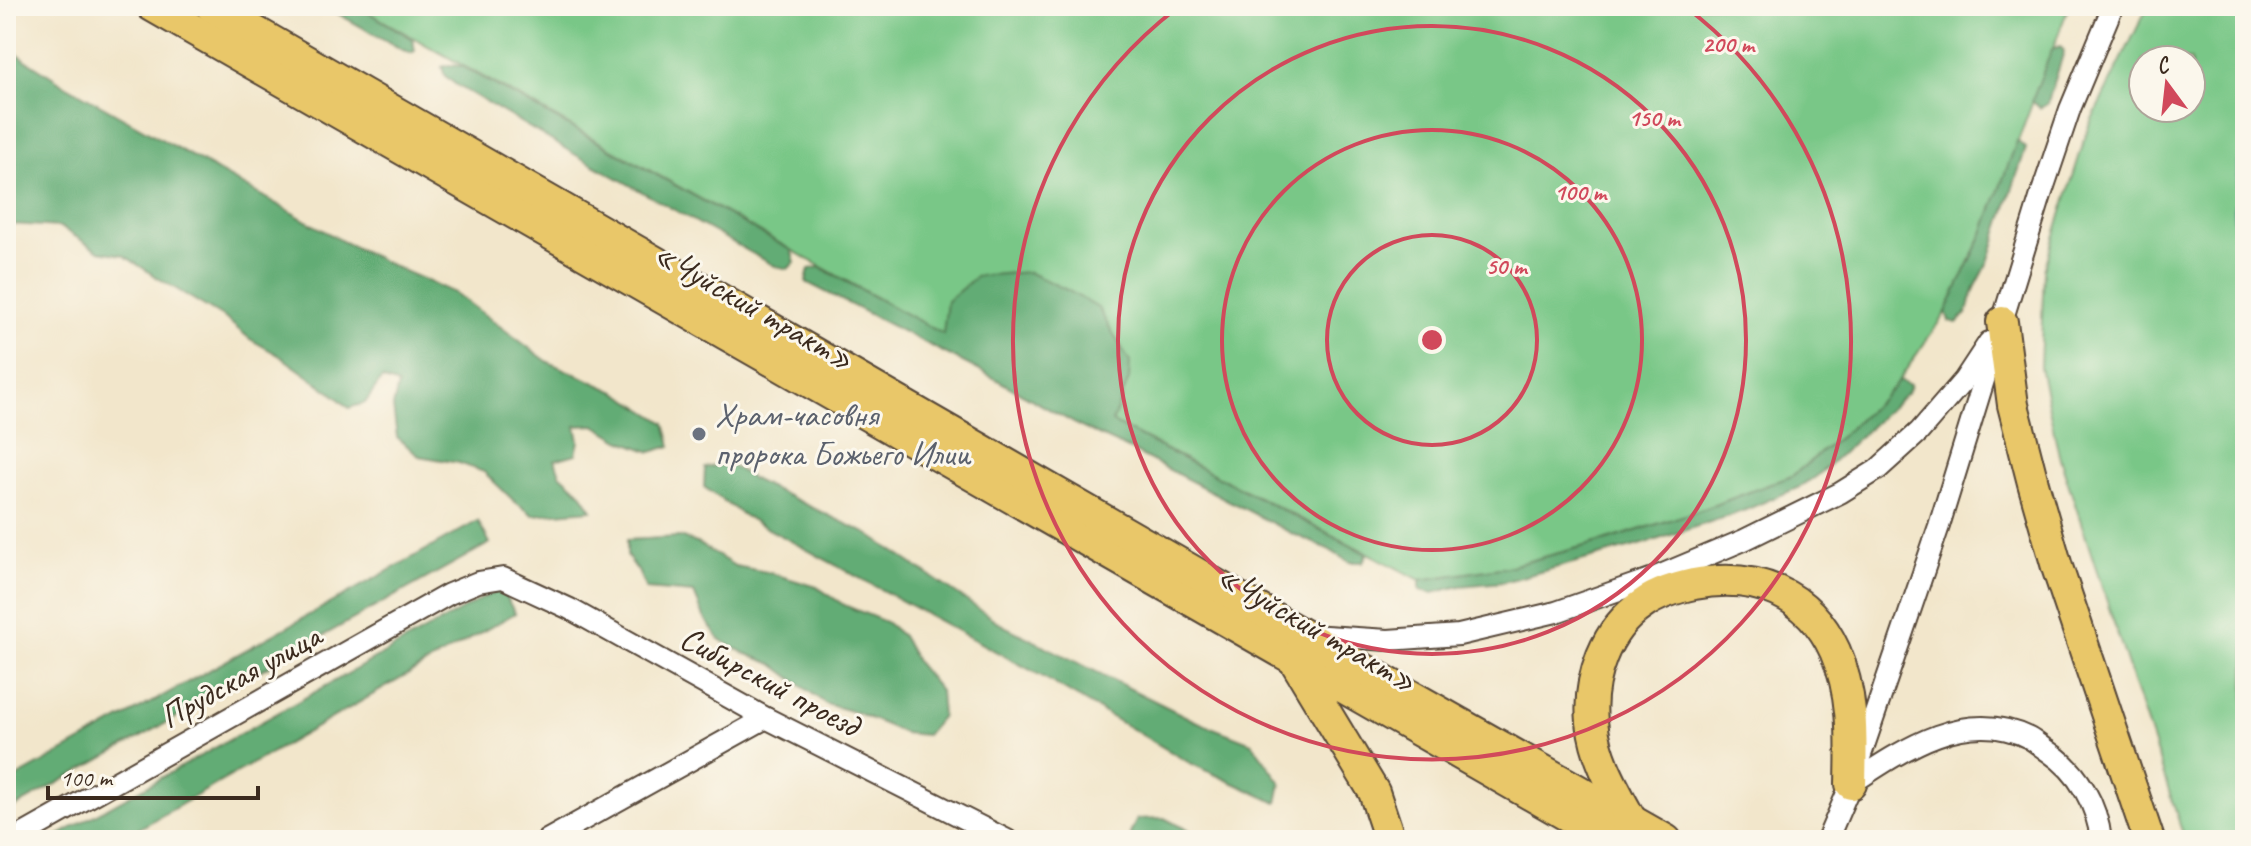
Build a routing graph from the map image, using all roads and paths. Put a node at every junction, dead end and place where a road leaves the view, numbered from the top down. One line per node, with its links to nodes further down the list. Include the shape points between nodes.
1 (152, 6): 6 (highway, «Чуйский тракт»)
2 (211, 6): 6 (highway, «Чуйский тракт»)
3 (2113, 6): 4 (street, via 2070,109)
4 (2002, 322): 6 (street, via 1964,380 1877,470 1744,540 1556,612 1459,635); 8 (street); 17 (highway, via 2013,405 2033,483)
5 (503, 578): 7 (street, Сибирский проезд, via 570,609); 11 (street, Прудская улица, via 449,594)
6 (1297, 646): 9 (highway, «Чуйский тракт»); 13 (highway, via 1374,792)
7 (766, 718): 10 (street, Сибирский проезд); 12 (street)
8 (1851, 784): 9 (highway, via 1850,699 1822,629 1779,591 1708,581 1641,605 1603,652 1592,721); 15 (street); 16 (street, via 1925,739 1953,730 2010,731 2058,757 2079,779 2095,811)
9 (1620, 829): 14 (highway, «Чуйский тракт»)
10 (994, 838)
11 (13, 840)
12 (547, 840)
13 (1390, 840)
14 (1666, 840)
15 (1827, 840)
16 (2101, 840)
17 (2149, 840)

